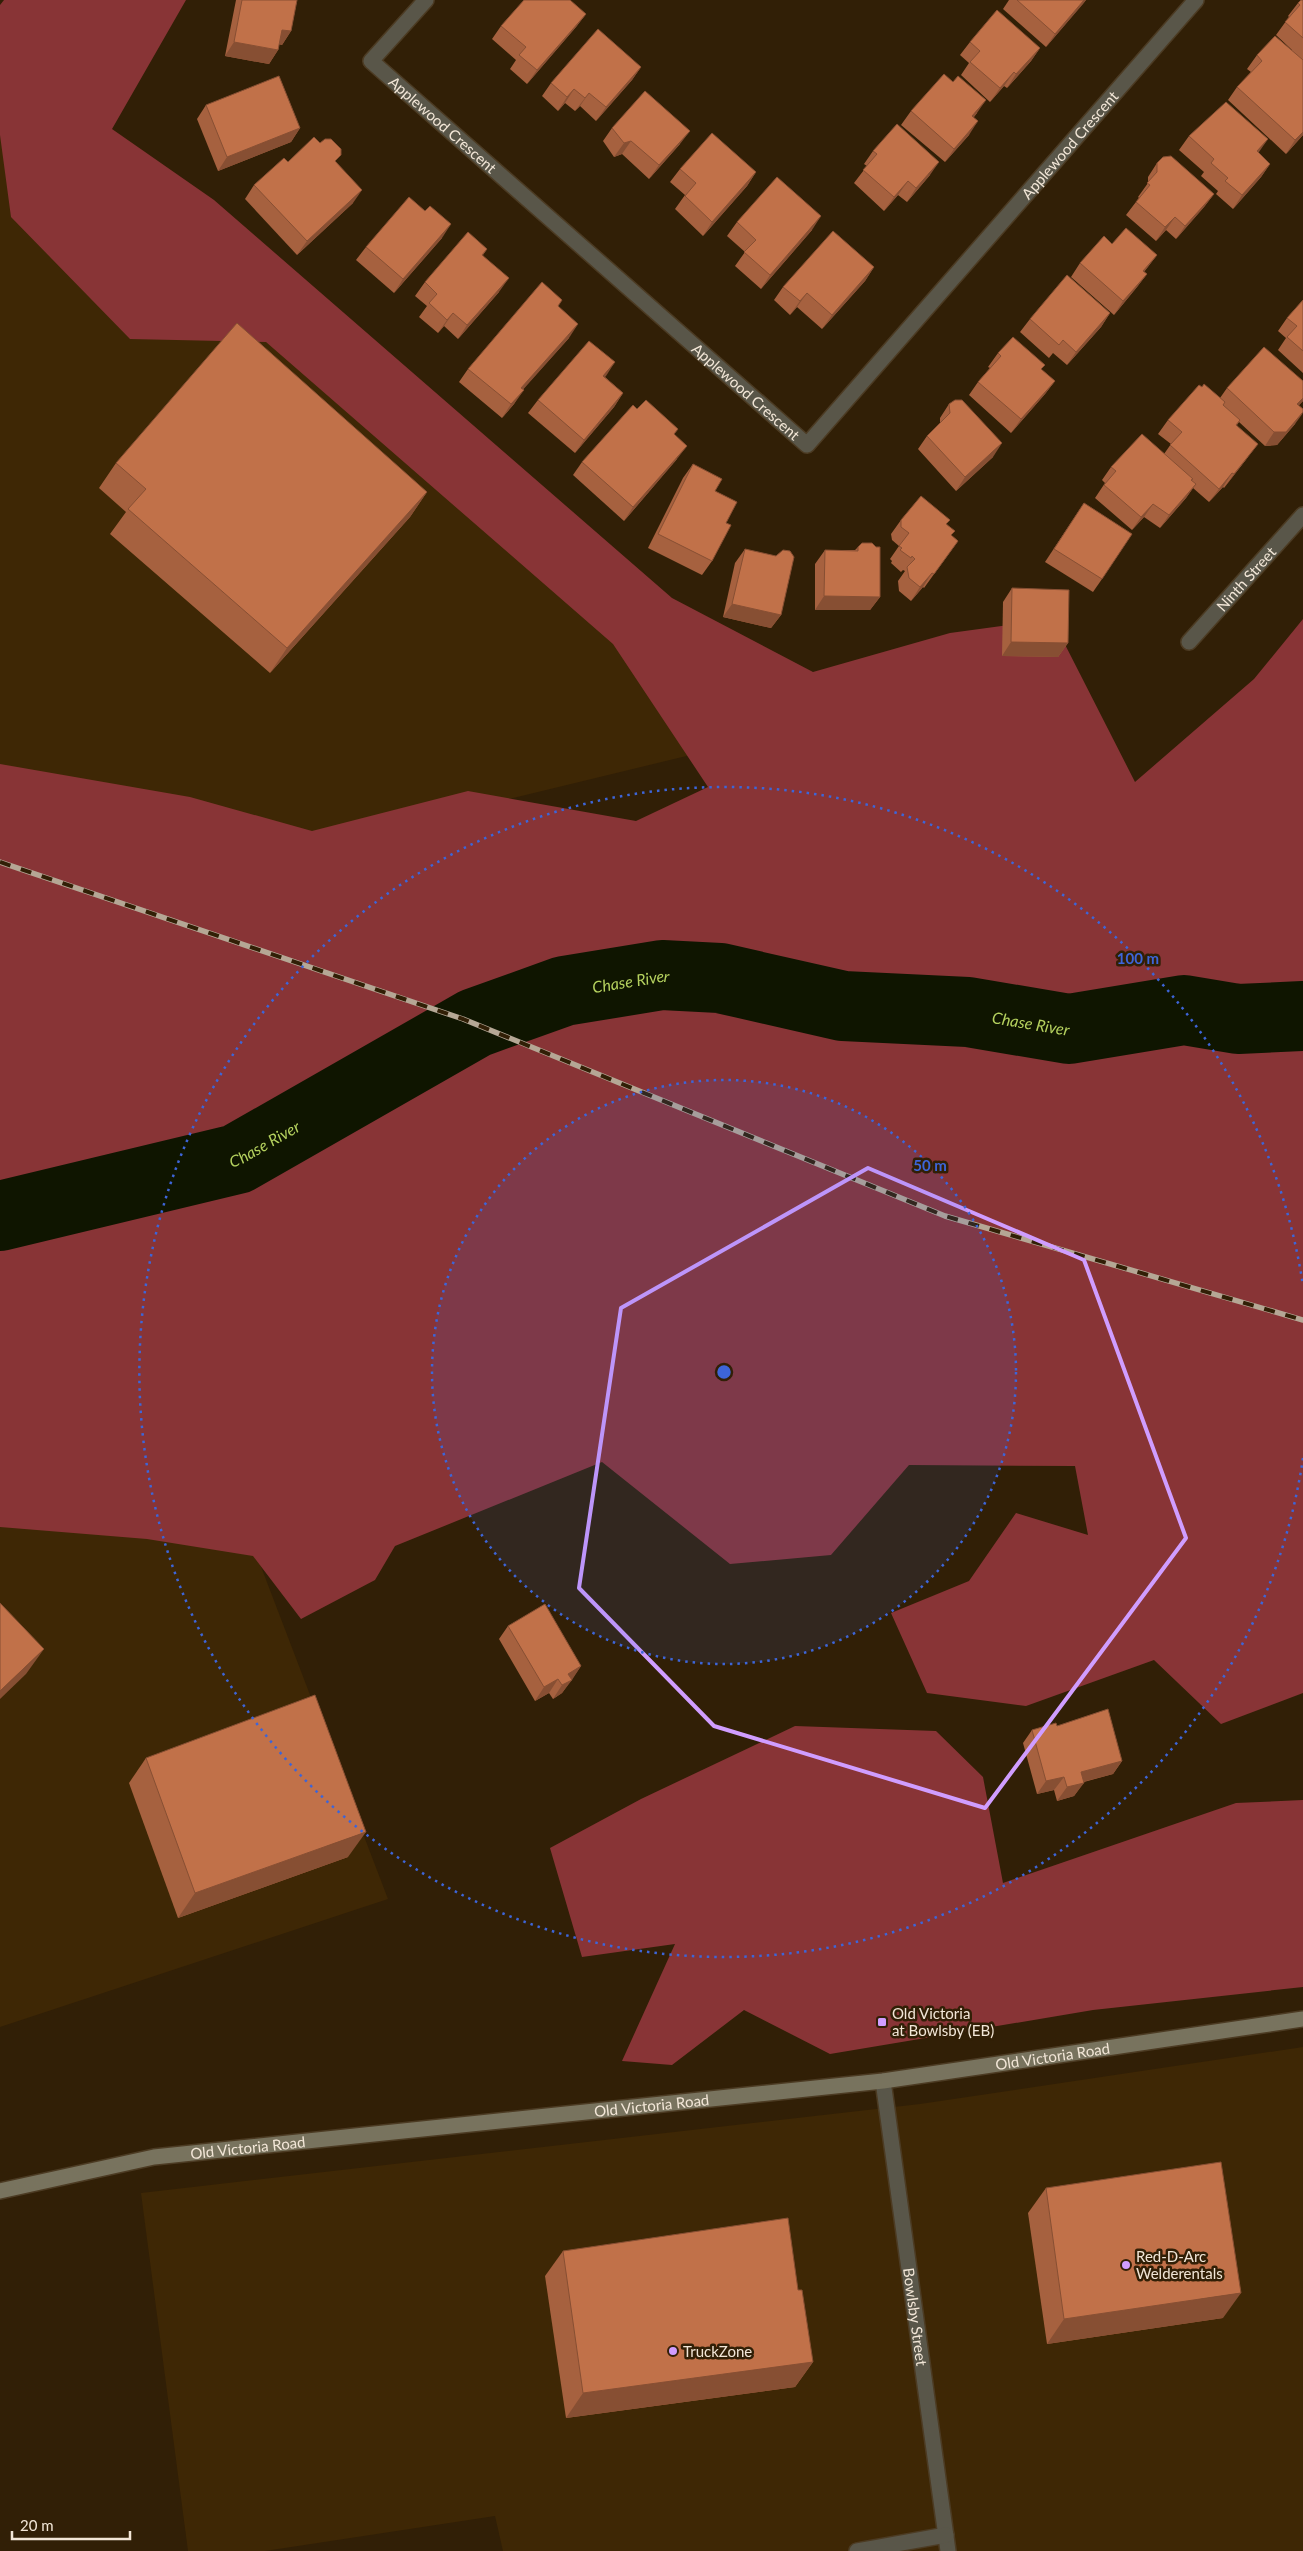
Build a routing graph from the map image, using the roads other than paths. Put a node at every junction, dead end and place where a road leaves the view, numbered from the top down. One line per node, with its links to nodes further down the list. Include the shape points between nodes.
1 (426, 0): 2 (street, Applewood Crescent, via 371,61 807,445)
2 (1196, 0)
3 (1303, 515): 4 (street, Ninth Street)
4 (1189, 642)
5 (1303, 2019): 6 (street, Old Victoria Road)
6 (883, 2081): 7 (street, Old Victoria Road, via 154,2157); 8 (street, Bowlsby Street)
7 (0, 2191)
8 (946, 2535): 9 (street); 10 (street, Bowlsby Street)
9 (857, 2551)
10 (948, 2551)

